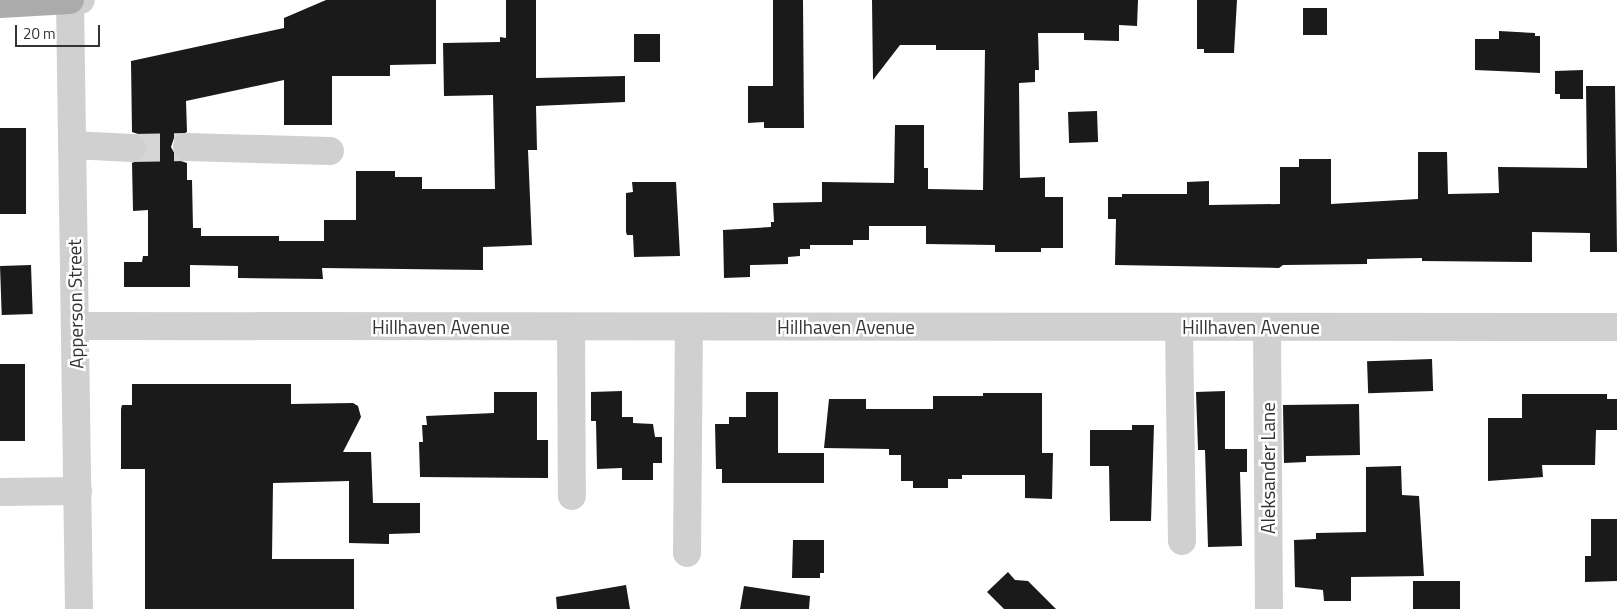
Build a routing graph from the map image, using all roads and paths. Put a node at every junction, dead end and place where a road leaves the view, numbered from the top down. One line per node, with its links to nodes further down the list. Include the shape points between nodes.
1 (74, 1): 2 (main road); 3 (street, Apperson Street)
2 (0, 4)
3 (72, 145): 5 (street); 7 (street, Apperson Street)
4 (187, 147): 6 (street)
5 (132, 148)
6 (330, 151)
7 (75, 326): 8 (street, Hillhaven Avenue); 13 (street, Apperson Street)
8 (571, 327): 9 (street, Hillhaven Avenue); 15 (street)
9 (689, 327): 10 (street, Hillhaven Avenue); 17 (street)
10 (1179, 327): 11 (street, Hillhaven Avenue); 16 (street)
11 (1267, 327): 12 (street, Hillhaven Avenue); 19 (street, Aleksander Lane)
12 (1617, 327)
13 (78, 491): 14 (street); 18 (street, Apperson Street)
14 (0, 492)
15 (572, 496)
16 (1182, 541)
17 (687, 553)
18 (79, 609)
19 (1269, 609)

